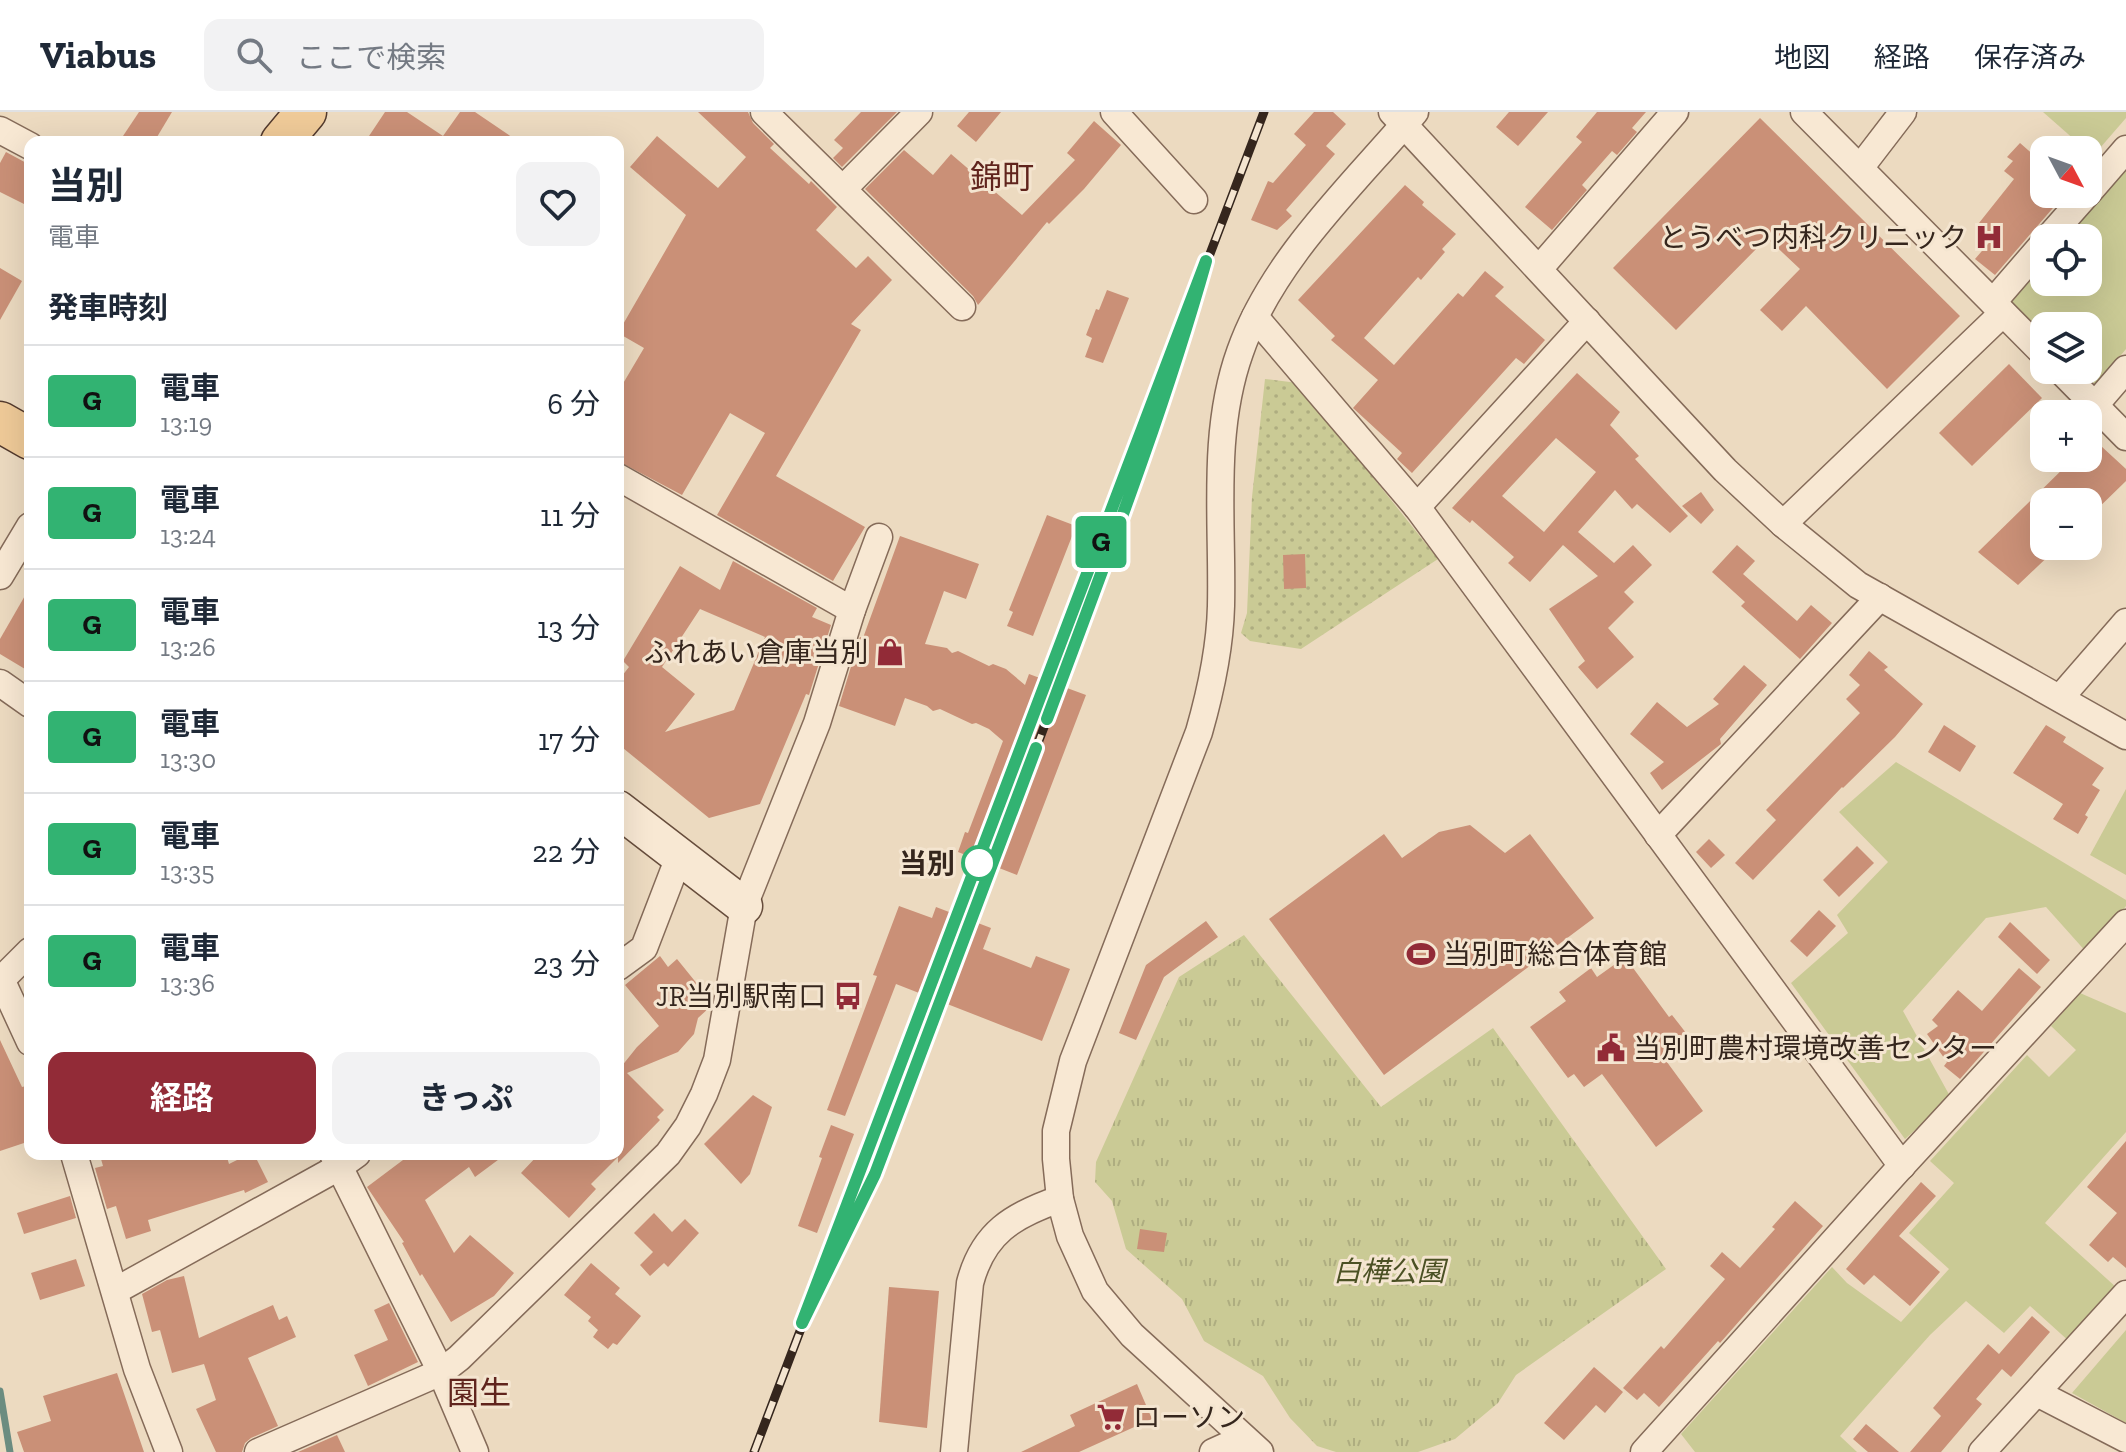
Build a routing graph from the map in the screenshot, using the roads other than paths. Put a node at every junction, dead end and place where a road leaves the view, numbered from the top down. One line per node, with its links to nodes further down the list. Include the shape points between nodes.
1 (306, 112): 10 (main road)
2 (764, 112): 15 (street)
3 (919, 112): 15 (street)
4 (1114, 112): 16 (street)
5 (1675, 112): 20 (street)
6 (1804, 112): 13 (street)
7 (1903, 112): 13 (street)
8 (1404, 116): 20 (street); 23 (street, via 1287,260)
9 (0, 130): 11 (street)
10 (286, 136)
11 (24, 143)
12 (2126, 149): 14 (street)
13 (1860, 168): 22 (street)
14 (2102, 176)
15 (843, 189): 21 (street)
16 (1194, 200)
17 (2074, 208): 18 (street)
18 (2060, 224)
19 (2030, 262): 22 (street)
20 (1539, 269): 24 (street)
21 (962, 307)
22 (1998, 307): 25 (street); 36 (street)
23 (1255, 317): 35 (street); 60 (street, via 1240,351 1224,422 1221,608 1213,680 1199,732 1066,1084 1056,1131)
24 (1587, 321): 35 (street); 36 (street, via 1725,470)
25 (2030, 340)
26 (2126, 369): 29 (street)
27 (2074, 384): 28 (street)
28 (2090, 400)
29 (2099, 400)
30 (2102, 412): 33 (street)
31 (0, 422): 32 (main road)
32 (24, 436)
33 (2126, 437)
34 (624, 480): 41 (street)
35 (1417, 507): 48 (street)
36 (1783, 524): 40 (street)
37 (24, 536): 39 (street)
38 (879, 537): 41 (street)
39 (0, 576)
40 (1880, 597): 44 (street); 48 (street)
41 (852, 610): 50 (street, via 817,723)
42 (2126, 622): 44 (street)
43 (0, 683): 45 (street)
44 (2060, 698): 46 (street)
45 (24, 700)
46 (2126, 736)
47 (624, 814): 49 (main road)
48 (1658, 835): 59 (street)
49 (679, 857): 50 (main road); 53 (street, via 644,948)
50 (744, 906): 63 (street, via 717,1060 688,1126 668,1154)
51 (2126, 923): 59 (street)
52 (24, 957): 54 (street)
53 (624, 963)
54 (1, 978): 55 (street)
55 (24, 1029)
56 (76, 1160): 61 (street)
57 (340, 1160): 61 (street)
58 (344, 1160): 63 (street)
59 (1902, 1166): 72 (street)
60 (1060, 1199): 66 (street, via 1082,1268 1109,1311); 70 (street, via 1009,1222 975,1266)
61 (115, 1291): 67 (street)
62 (2126, 1294): 64 (street)
63 (441, 1372): 68 (street); 69 (street)
64 (2037, 1393): 65 (street); 73 (street)
65 (2126, 1439)
66 (1252, 1445): 71 (street)
67 (169, 1452)
68 (258, 1452)
69 (475, 1452)
70 (954, 1452)
71 (1213, 1452)
72 (1644, 1452)
73 (1982, 1452)

